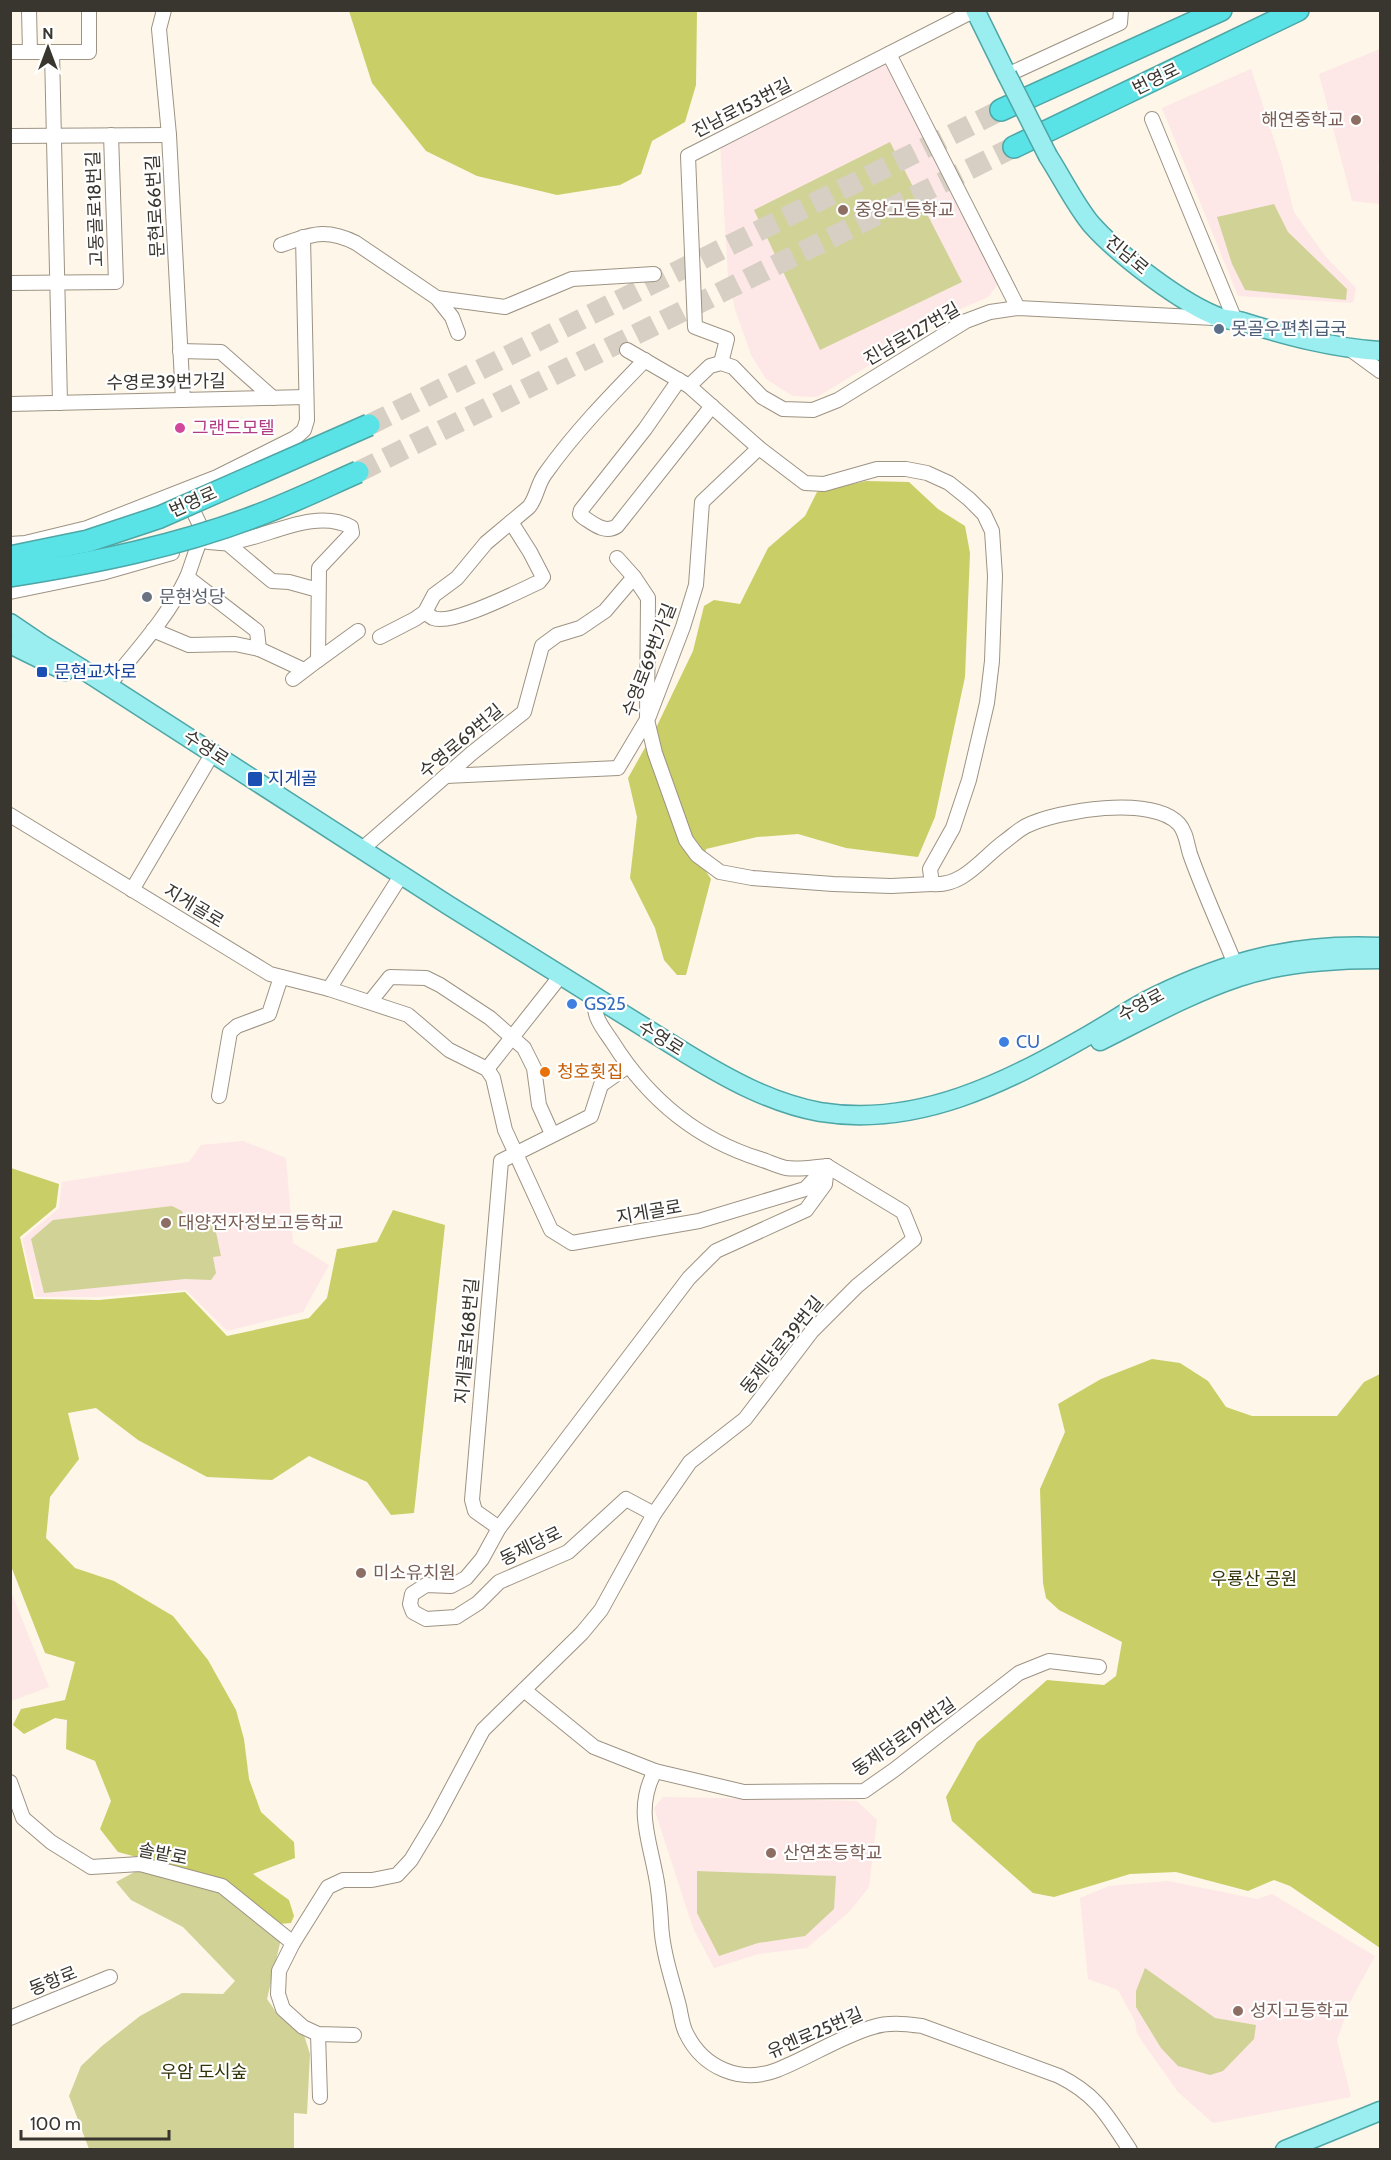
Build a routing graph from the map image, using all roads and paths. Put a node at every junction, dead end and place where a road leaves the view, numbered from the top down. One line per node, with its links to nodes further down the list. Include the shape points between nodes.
1 (29, 10): 9 (street)
2 (89, 10): 10 (street, via 89,52)
3 (164, 10): 17 (street, 문현로66번길, via 159,29)
4 (1121, 10): 12 (street, via 1120,23)
5 (1221, 10): 13 (highway, 번영로)
6 (1298, 10): 19 (highway, 번영로)
7 (975, 11): 11 (street, 진남로153번길); 12 (main road)
8 (10, 52): 9 (street)
9 (30, 52): 10 (street)
10 (52, 52): 15 (street)
11 (889, 54): 26 (street); 34 (street, 진남로153번길, via 688,156 695,327 727,339)
12 (1007, 75): 27 (main road, 진남로, bridge, via 1048,156 1091,224 1135,264 1183,298)
13 (1001, 110)
14 (1152, 119): 27 (street)
15 (53, 135): 16 (street); 18 (street); 23 (street)
16 (111, 135): 17 (street); 23 (street, 고동골로18번길, via 116,282)
17 (169, 135): 31 (street, 문현로66번길)
18 (10, 136)
19 (1014, 147)
20 (303, 237): 21 (street); 25 (street, via 329,233 343,236); 37 (street)
21 (282, 245)
22 (654, 274): 25 (street, via 572,279 505,307)
23 (57, 283): 24 (street); 40 (street)
24 (10, 284)
25 (437, 298): 28 (street, via 452,317)
26 (1018, 308): 27 (street, 진남로127번길); 34 (street, 진남로127번길, via 966,321 838,400 813,410 783,409 762,397 733,367)
27 (1228, 319): 29 (main road, 진남로)
28 (458, 333)
29 (1350, 349): 32 (main road, 진남로); 35 (street)
30 (627, 350): 33 (street)
31 (180, 351): 38 (street, 수영로39번가길, via 221,352); 39 (street, 문현로66번길)
32 (1380, 351)
33 (645, 360): 36 (street); 47 (street, via 567,445 538,485 534,501)
34 (721, 363): 36 (street)
35 (1380, 371)
36 (684, 383): 42 (street); 42 (street, via 581,510 583,517 606,530 617,526)
37 (306, 397): 38 (street, 수영로39번가길); 46 (street, via 307,420 304,430 295,438)
38 (273, 398): 39 (street, 수영로39번가길)
39 (183, 400): 40 (street, 수영로39번가길)
40 (60, 403): 41 (street, 수영로39번가길)
41 (10, 404)
42 (712, 406): 44 (street)
43 (369, 425): 50 (highway, 번영로, bridge, via 160,517 88,541)
44 (759, 448): 64 (street, 수영로69번가길, via 702,502 696,585); 70 (street, via 806,483 824,484 877,468 927,473 949,483 969,499 984,514 992,531 995,576 987,703 956,818 930,869)
45 (358, 472): 50 (highway, 번영로, bridge, via 255,517 74,566)
46 (183, 491): 49 (street); 50 (street, via 87,528 24,543)
47 (511, 522): 56 (street, via 434,596); 56 (street, via 543,578 477,610 440,619)
48 (226, 543): 49 (street); 54 (street, via 272,581); 54 (street, via 304,523 325,521 351,527 352,532 319,568)
49 (203, 544): 52 (street); 55 (street, via 102,573)
50 (12, 558)
51 (617, 558): 53 (street)
52 (187, 577): 57 (street); 61 (street, via 257,631)
53 (634, 577): 64 (street, via 648,598); 66 (street, 수영로69번길, via 605,611 542,646 524,712)
54 (318, 590): 62 (street)
55 (10, 592)
56 (425, 612): 60 (street)
57 (153, 630): 61 (street, via 189,645); 63 (street)
58 (358, 631): 62 (street)
59 (12, 633): 63 (main road, 수영로, via 40,644); 65 (main road, 수영로)
60 (380, 637)
61 (259, 649): 62 (street, via 298,675)
62 (318, 660)
63 (108, 686): 68 (main road, 수영로)
64 (647, 720): 66 (street, 수영로69번가길, via 618,768); 70 (street, via 686,840 697,855 720,872 833,884)
65 (208, 761): 69 (main road, 수영로); 71 (street, 수영로)
66 (446, 776): 68 (street, 수영로69번길)
67 (10, 815): 71 (street, 지게골로)
68 (362, 849): 80 (main road, 수영로)
69 (397, 882): 77 (main road, 수영로); 78 (street)
70 (932, 884): 75 (street, via 943,885 960,878 1025,826 1057,815 1102,808 1149,811 1167,816 1185,833)
71 (132, 890): 76 (street, 지게골로, via 270,974)
72 (1380, 947): 73 (street); 75 (main road, 수영로, via 1290,951)
73 (1361, 959): 74 (main road, 수영로); 80 (main road, 수영로, via 1240,976 1168,1006 964,1107 883,1125 815,1120 771,1108 702,1074)
74 (1380, 959)
75 (1235, 964): 80 (main road, 수영로, via 1155,997 971,1093 916,1111 880,1115 818,1111 779,1101 709,1067)
76 (282, 977): 78 (street, 지게골로); 84 (street, via 269,1014 230,1032)
77 (555, 982): 80 (main road, 수영로); 81 (street)
78 (328, 989): 79 (street, 지게골로)
79 (370, 1002): 81 (street, via 390,977 426,978); 83 (street, 지게골로, via 408,1015 449,1050)
80 (596, 1003): 82 (street, via 596,1017)
81 (513, 1037): 83 (street); 85 (street, via 534,1068 539,1105)
82 (628, 1066): 85 (street, via 601,1085 591,1116); 87 (street, via 665,1106 704,1136 737,1152 788,1168)
83 (487, 1069): 86 (street, 지게골로, via 494,1078 505,1130)
84 (219, 1096)
85 (552, 1134): 86 (street)
86 (516, 1153): 87 (street, 지게골로, via 551,1230 572,1243 699,1221 784,1196 805,1189); 89 (street, 지게골로168번길, via 501,1161 472,1500 475,1511)
87 (827, 1166): 88 (street, 동제당로39번길, via 903,1212 914,1239 857,1286 812,1331 745,1419 690,1462); 89 (street, 동제당로, via 825,1184 806,1210 716,1251 689,1278)
88 (654, 1514): 89 (street, 동제당로, via 626,1499 568,1552 499,1582 478,1603 456,1617 426,1618 413,1612 412,1594 426,1585 451,1586 466,1578); 91 (street, via 601,1610)
89 (499, 1528)
90 (1100, 1667): 92 (street, 동제당로191번길, via 1049,1661 1019,1672 864,1791 744,1792)
91 (524, 1690): 92 (street, 동제당로191번길, via 594,1747); 94 (street, via 483,1730 411,1860 397,1875 342,1880 328,1887)
92 (656, 1771): 101 (street, 유엔로25번길, via 647,1786 644,1812 665,1955 685,2031 707,2061 722,2070 758,2075 875,2026 922,2026 1079,2086 1108,2116)
93 (10, 1782): 94 (street, 솔밭로, via 23,1818 91,1868 140,1864 222,1886)
94 (293, 1943): 97 (street, via 279,1971 278,1994 283,2009 303,2027)
95 (110, 1977): 96 (street, 동항로)
96 (10, 2018)
97 (318, 2034): 98 (street); 99 (street)
98 (354, 2035)
99 (320, 2097)
100 (1380, 2111): 102 (main road)
101 (1130, 2150)
102 (1285, 2150)

